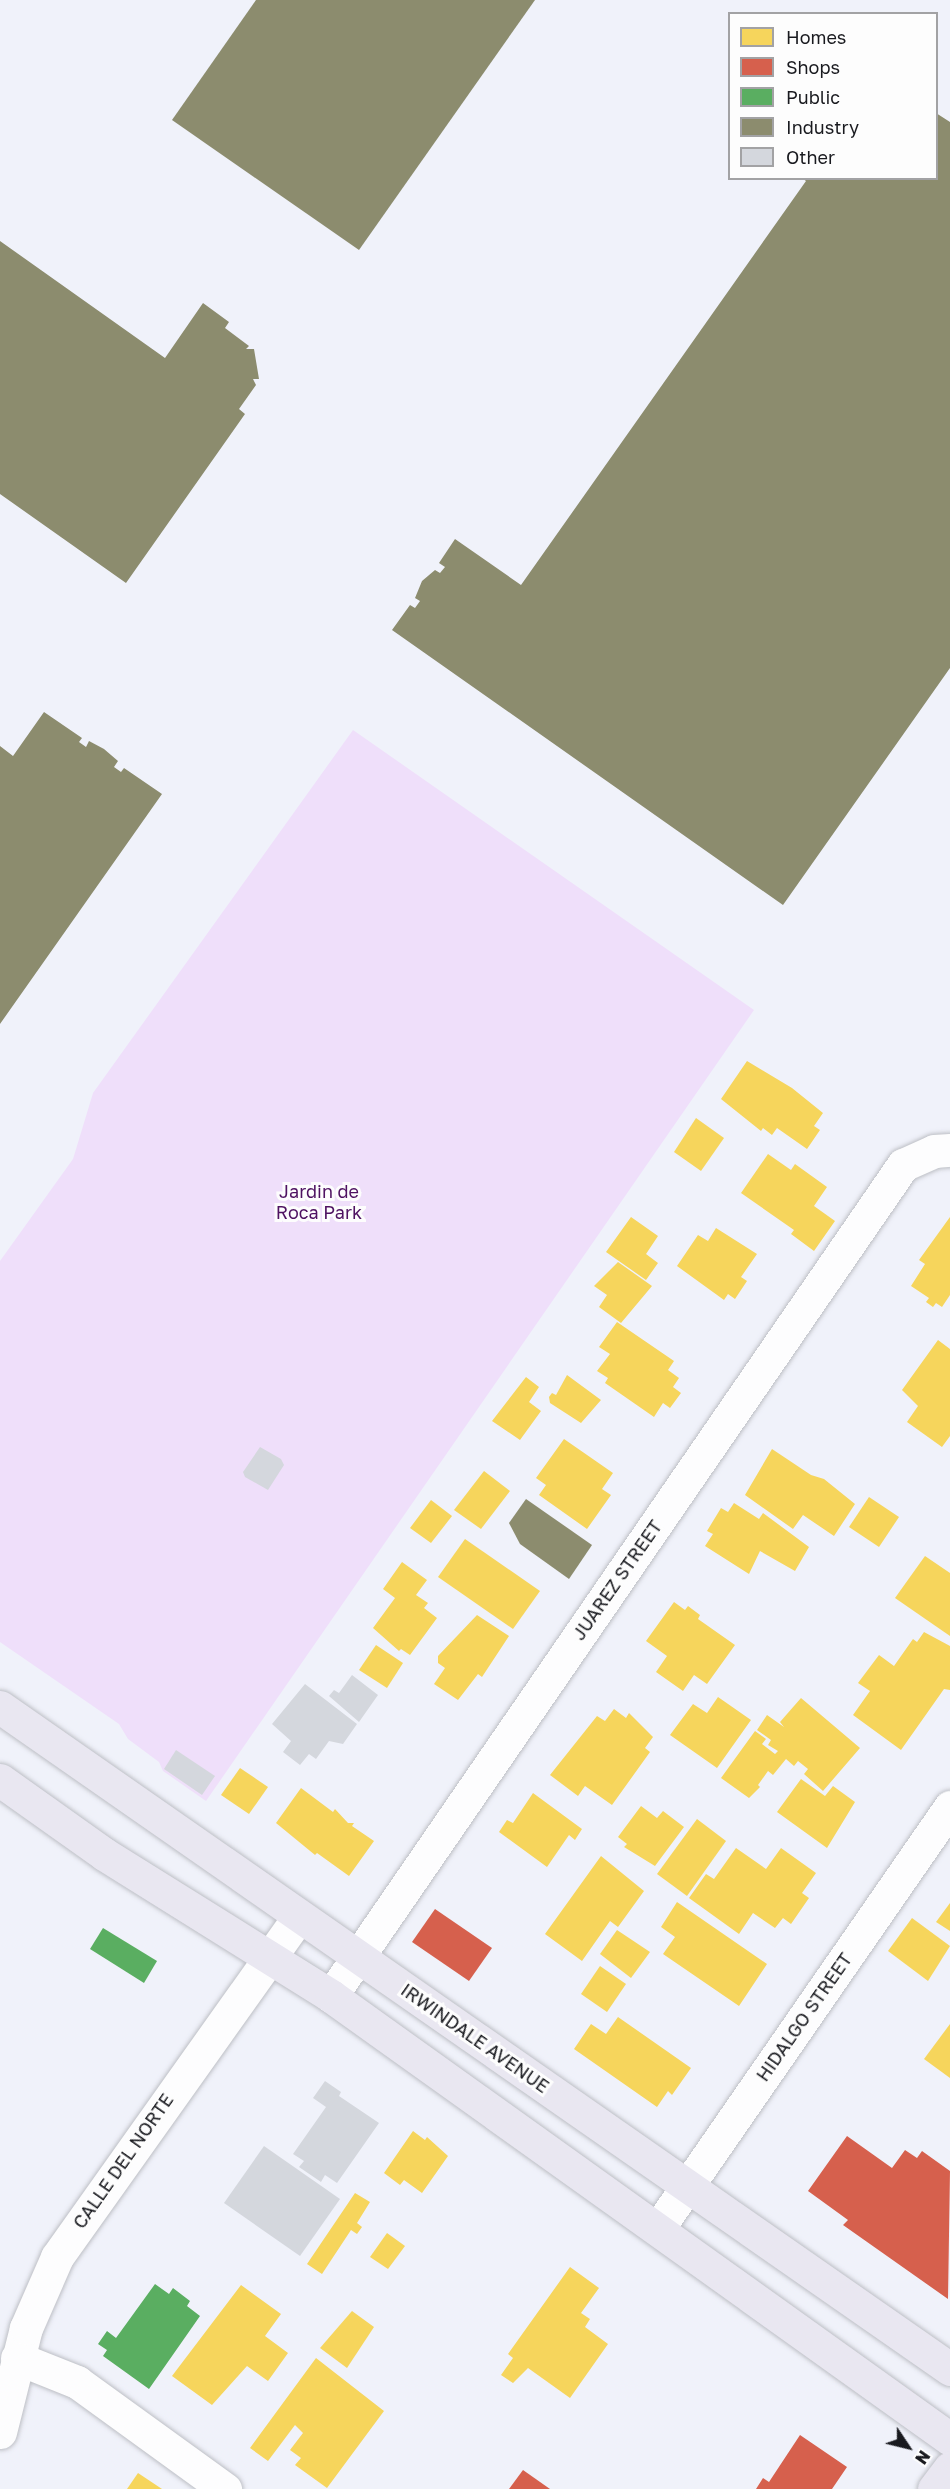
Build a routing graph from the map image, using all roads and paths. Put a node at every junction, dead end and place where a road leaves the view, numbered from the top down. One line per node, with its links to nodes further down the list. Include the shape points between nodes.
1 (950, 1150): 7 (street, JUAREZ STREET, via 934,1151 903,1165)
2 (0, 1707): 5 (main road, IRWINDALE AVENUE)
3 (0, 1780): 6 (main road, via 104,1854)
4 (950, 1807): 9 (street, HIDALGO STREET)
5 (299, 1917): 6 (street, CALLE DEL NORTE); 7 (main road, IRWINDALE AVENUE)
6 (271, 1955): 8 (main road); 11 (street, CALLE DEL NORTE, via 62,2249)
7 (358, 1957): 8 (street, JUAREZ STREET); 9 (main road, IRWINDALE AVENUE)
8 (331, 1996): 10 (main road)
9 (688, 2184): 10 (street, HIDALGO STREET); 12 (main road, IRWINDALE AVENUE)
10 (658, 2227): 14 (main road)
11 (17, 2358): 13 (street, CALLE DEL NORTE); 16 (street, via 77,2382)
12 (950, 2369)
13 (0, 2432)
14 (950, 2439)
15 (950, 2468): 17 (main road)
16 (225, 2489)
17 (934, 2489)

